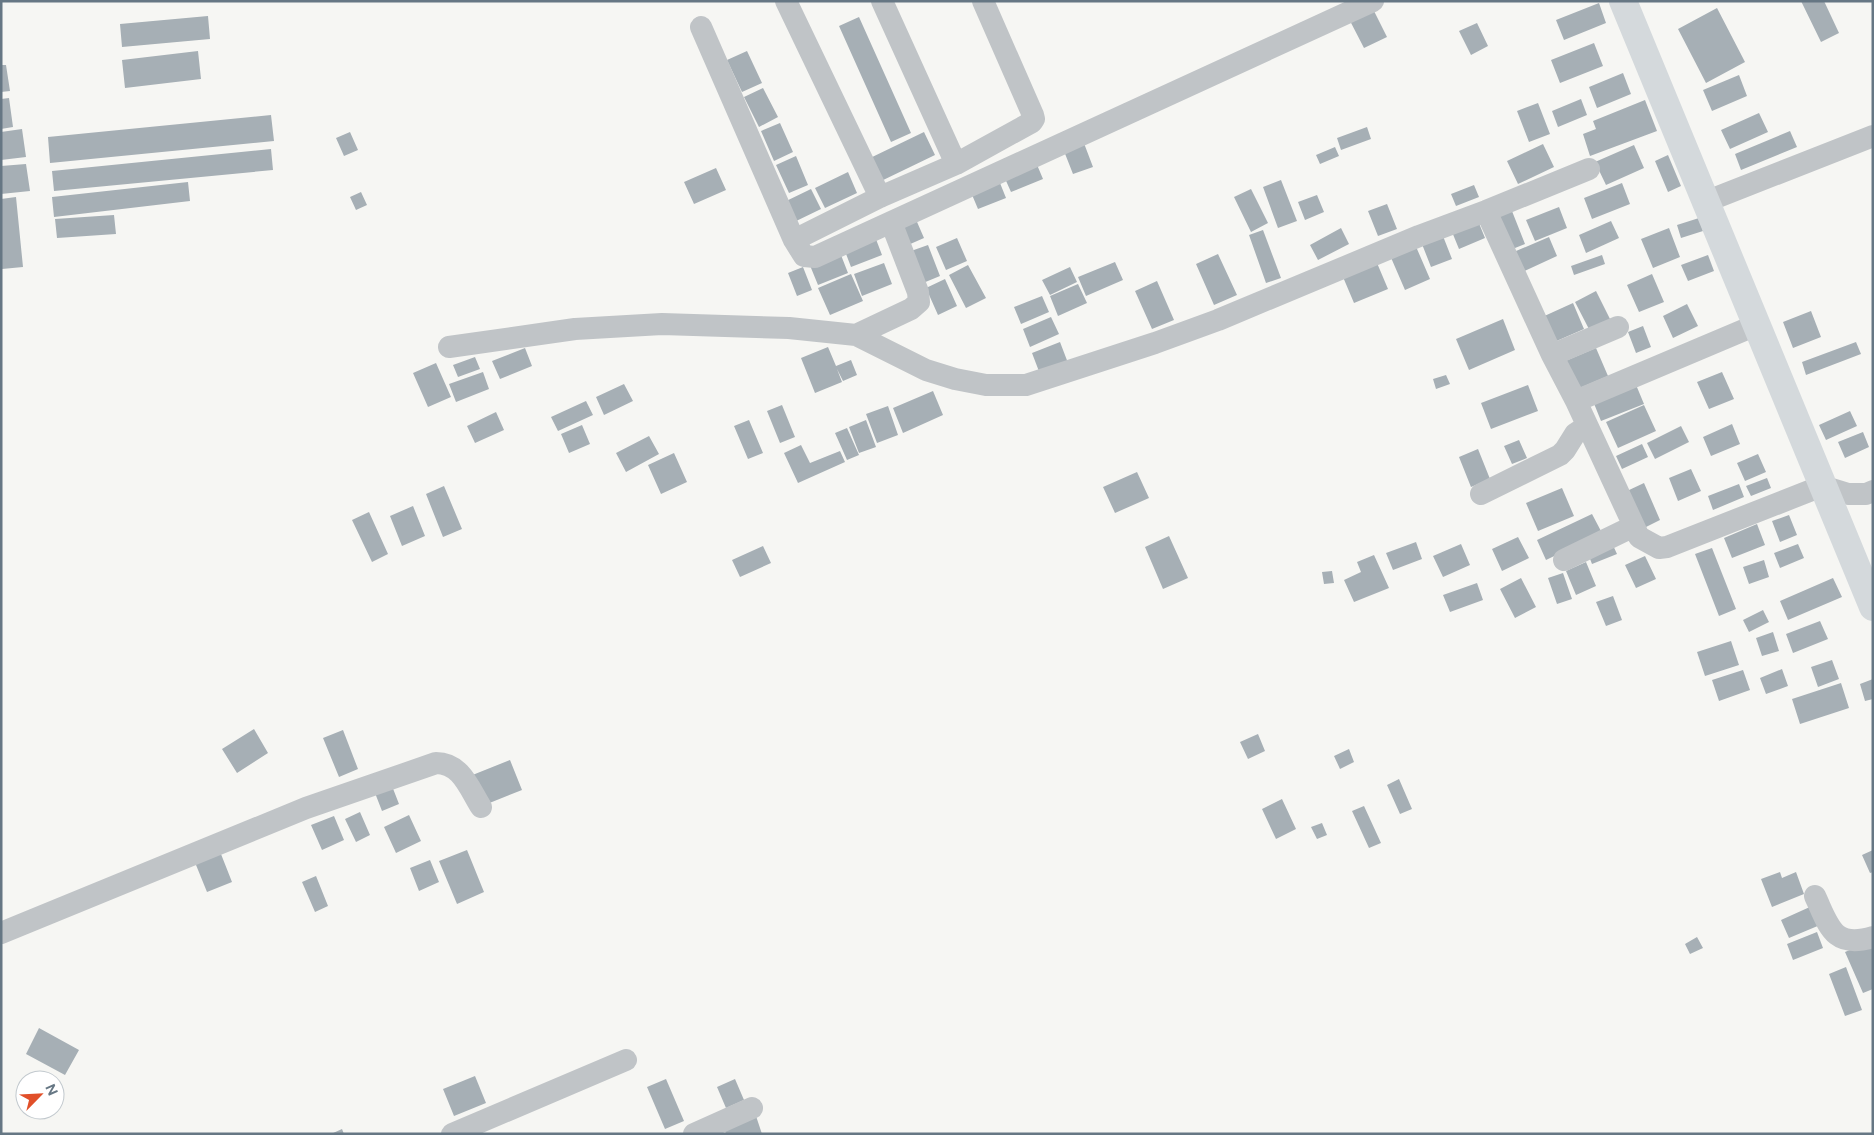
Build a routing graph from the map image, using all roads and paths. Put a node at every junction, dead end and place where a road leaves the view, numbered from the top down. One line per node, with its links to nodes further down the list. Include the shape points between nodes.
1 (786, 1): 10 (street)
2 (882, 1): 8 (street)
3 (983, 1): 8 (street, via 1034,119)
4 (1373, 1): 13 (street)
5 (1622, 1): 11 (main road)
6 (701, 27): 14 (street)
7 (1873, 136): 11 (street)
8 (956, 164): 10 (street)
9 (1589, 169): 12 (street)
10 (880, 197): 14 (street)
11 (1705, 202): 15 (main road)
12 (1486, 211): 17 (street, via 1218,320 1026,385 986,385 955,379 926,370); 19 (street)
13 (891, 222): 14 (street, via 815,257 804,256); 17 (street, via 919,302)
14 (794, 240)
15 (1756, 325): 20 (street); 22 (main road)
16 (1618, 327): 19 (street)
17 (856, 335): 18 (street, via 790,328 662,324 575,330)
18 (449, 347)
19 (1552, 355): 20 (street)
20 (1576, 401): 21 (street)
21 (1588, 426): 24 (street, via 1575,434 1560,455); 25 (street)
22 (1822, 486): 23 (street, via 1848,494 1866,494); 25 (street, via 1667,547 1659,548 1639,537); 27 (main road)
23 (1873, 490)
24 (1481, 494)
25 (1634, 526): 26 (street)
26 (1564, 560)
27 (1873, 607)
28 (481, 807): 30 (street, via 457,770 447,763 436,763 306,808)
29 (1815, 896): 31 (street, via 1832,931 1846,941)
30 (1, 933)
31 (1873, 937)
32 (626, 1060): 34 (street)
33 (752, 1108): 35 (street)
34 (452, 1134)
35 (694, 1134)

